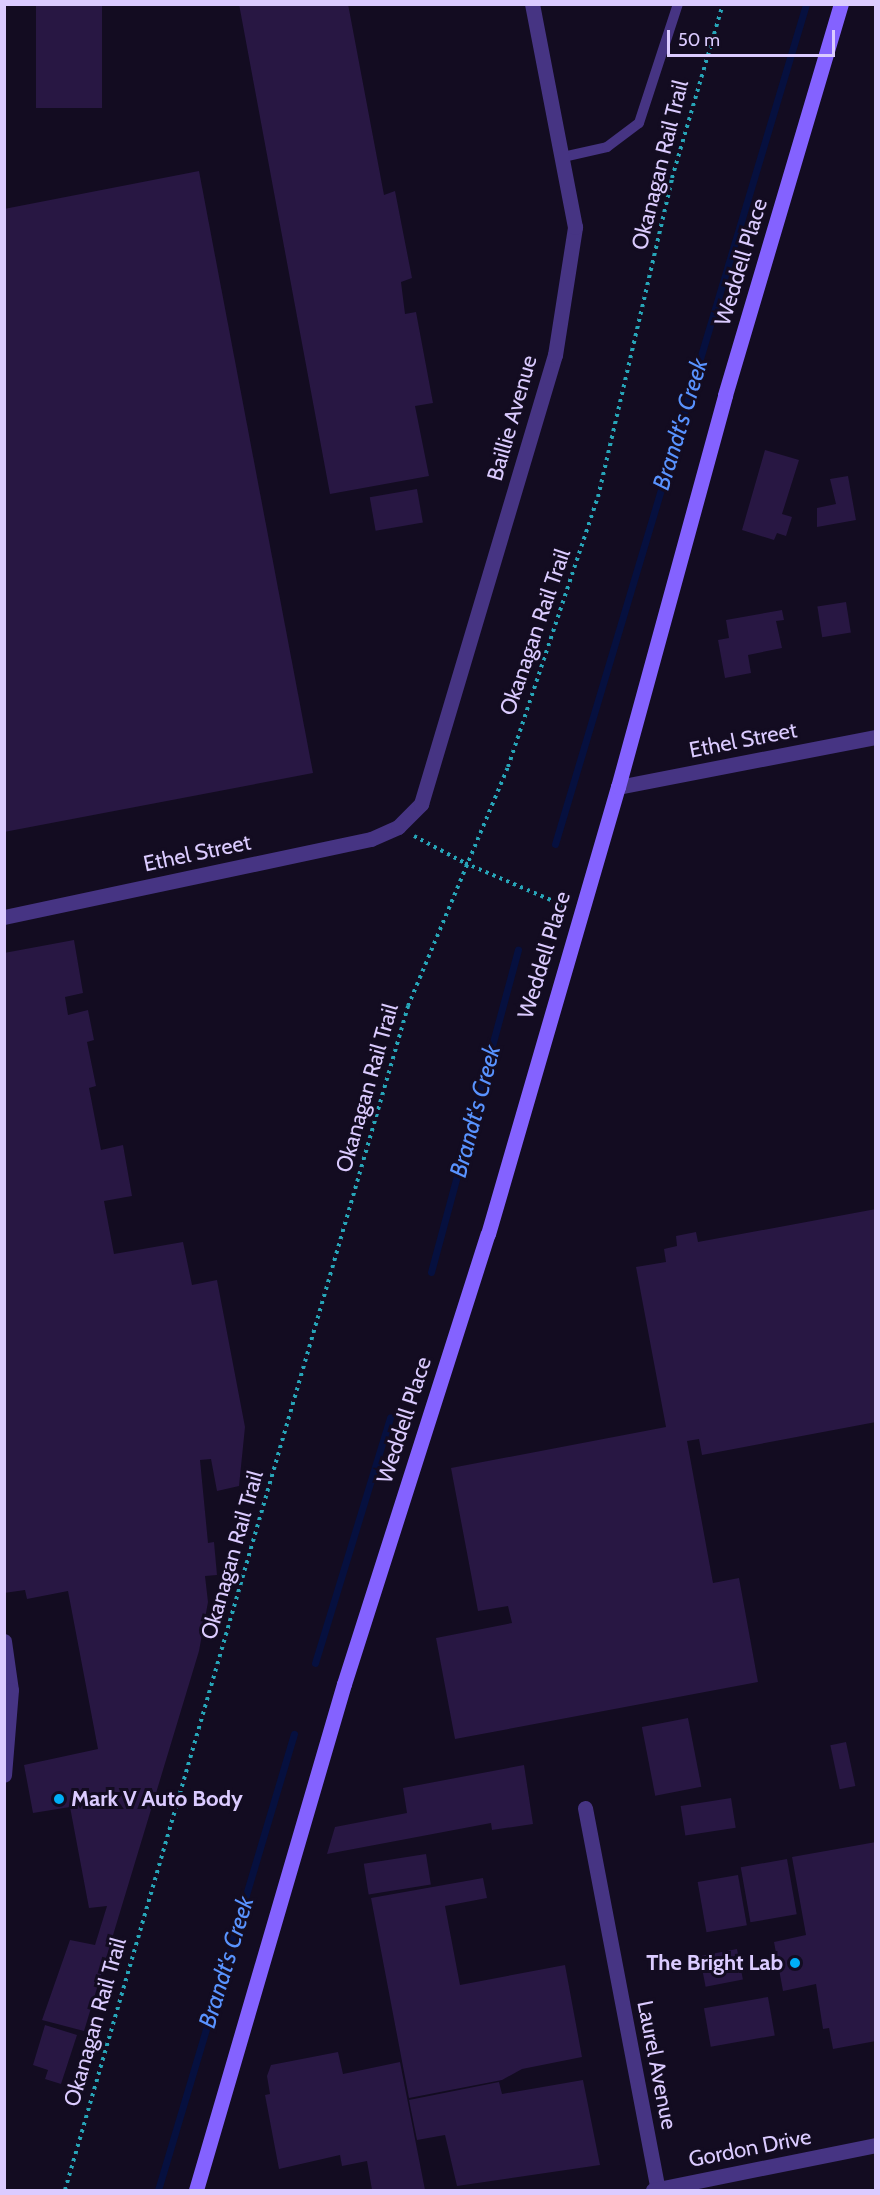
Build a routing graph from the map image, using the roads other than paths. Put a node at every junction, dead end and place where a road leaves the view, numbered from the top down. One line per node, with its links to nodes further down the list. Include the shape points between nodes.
1 (532, 4): 4 (street, Baillie Avenue)
2 (678, 4): 4 (lane, via 639,123 607,147)
3 (841, 4): 6 (street, Weddell Place, via 725,395)
4 (563, 157): 7 (street, Baillie Avenue, via 575,227 555,355 421,804)
5 (876, 737): 6 (street, Ethel Street)
6 (618, 787): 13 (street, Weddell Place, via 488,1234 344,1684)
7 (398, 827): 8 (street, Ethel Street, via 371,839)
8 (4, 917)
9 (4, 1641): 10 (street, via 11,1690)
10 (4, 1775)
11 (585, 1808): 14 (street, Laurel Avenue)
12 (876, 2145): 14 (street, Gordon Drive)
13 (196, 2190)
14 (656, 2190)

